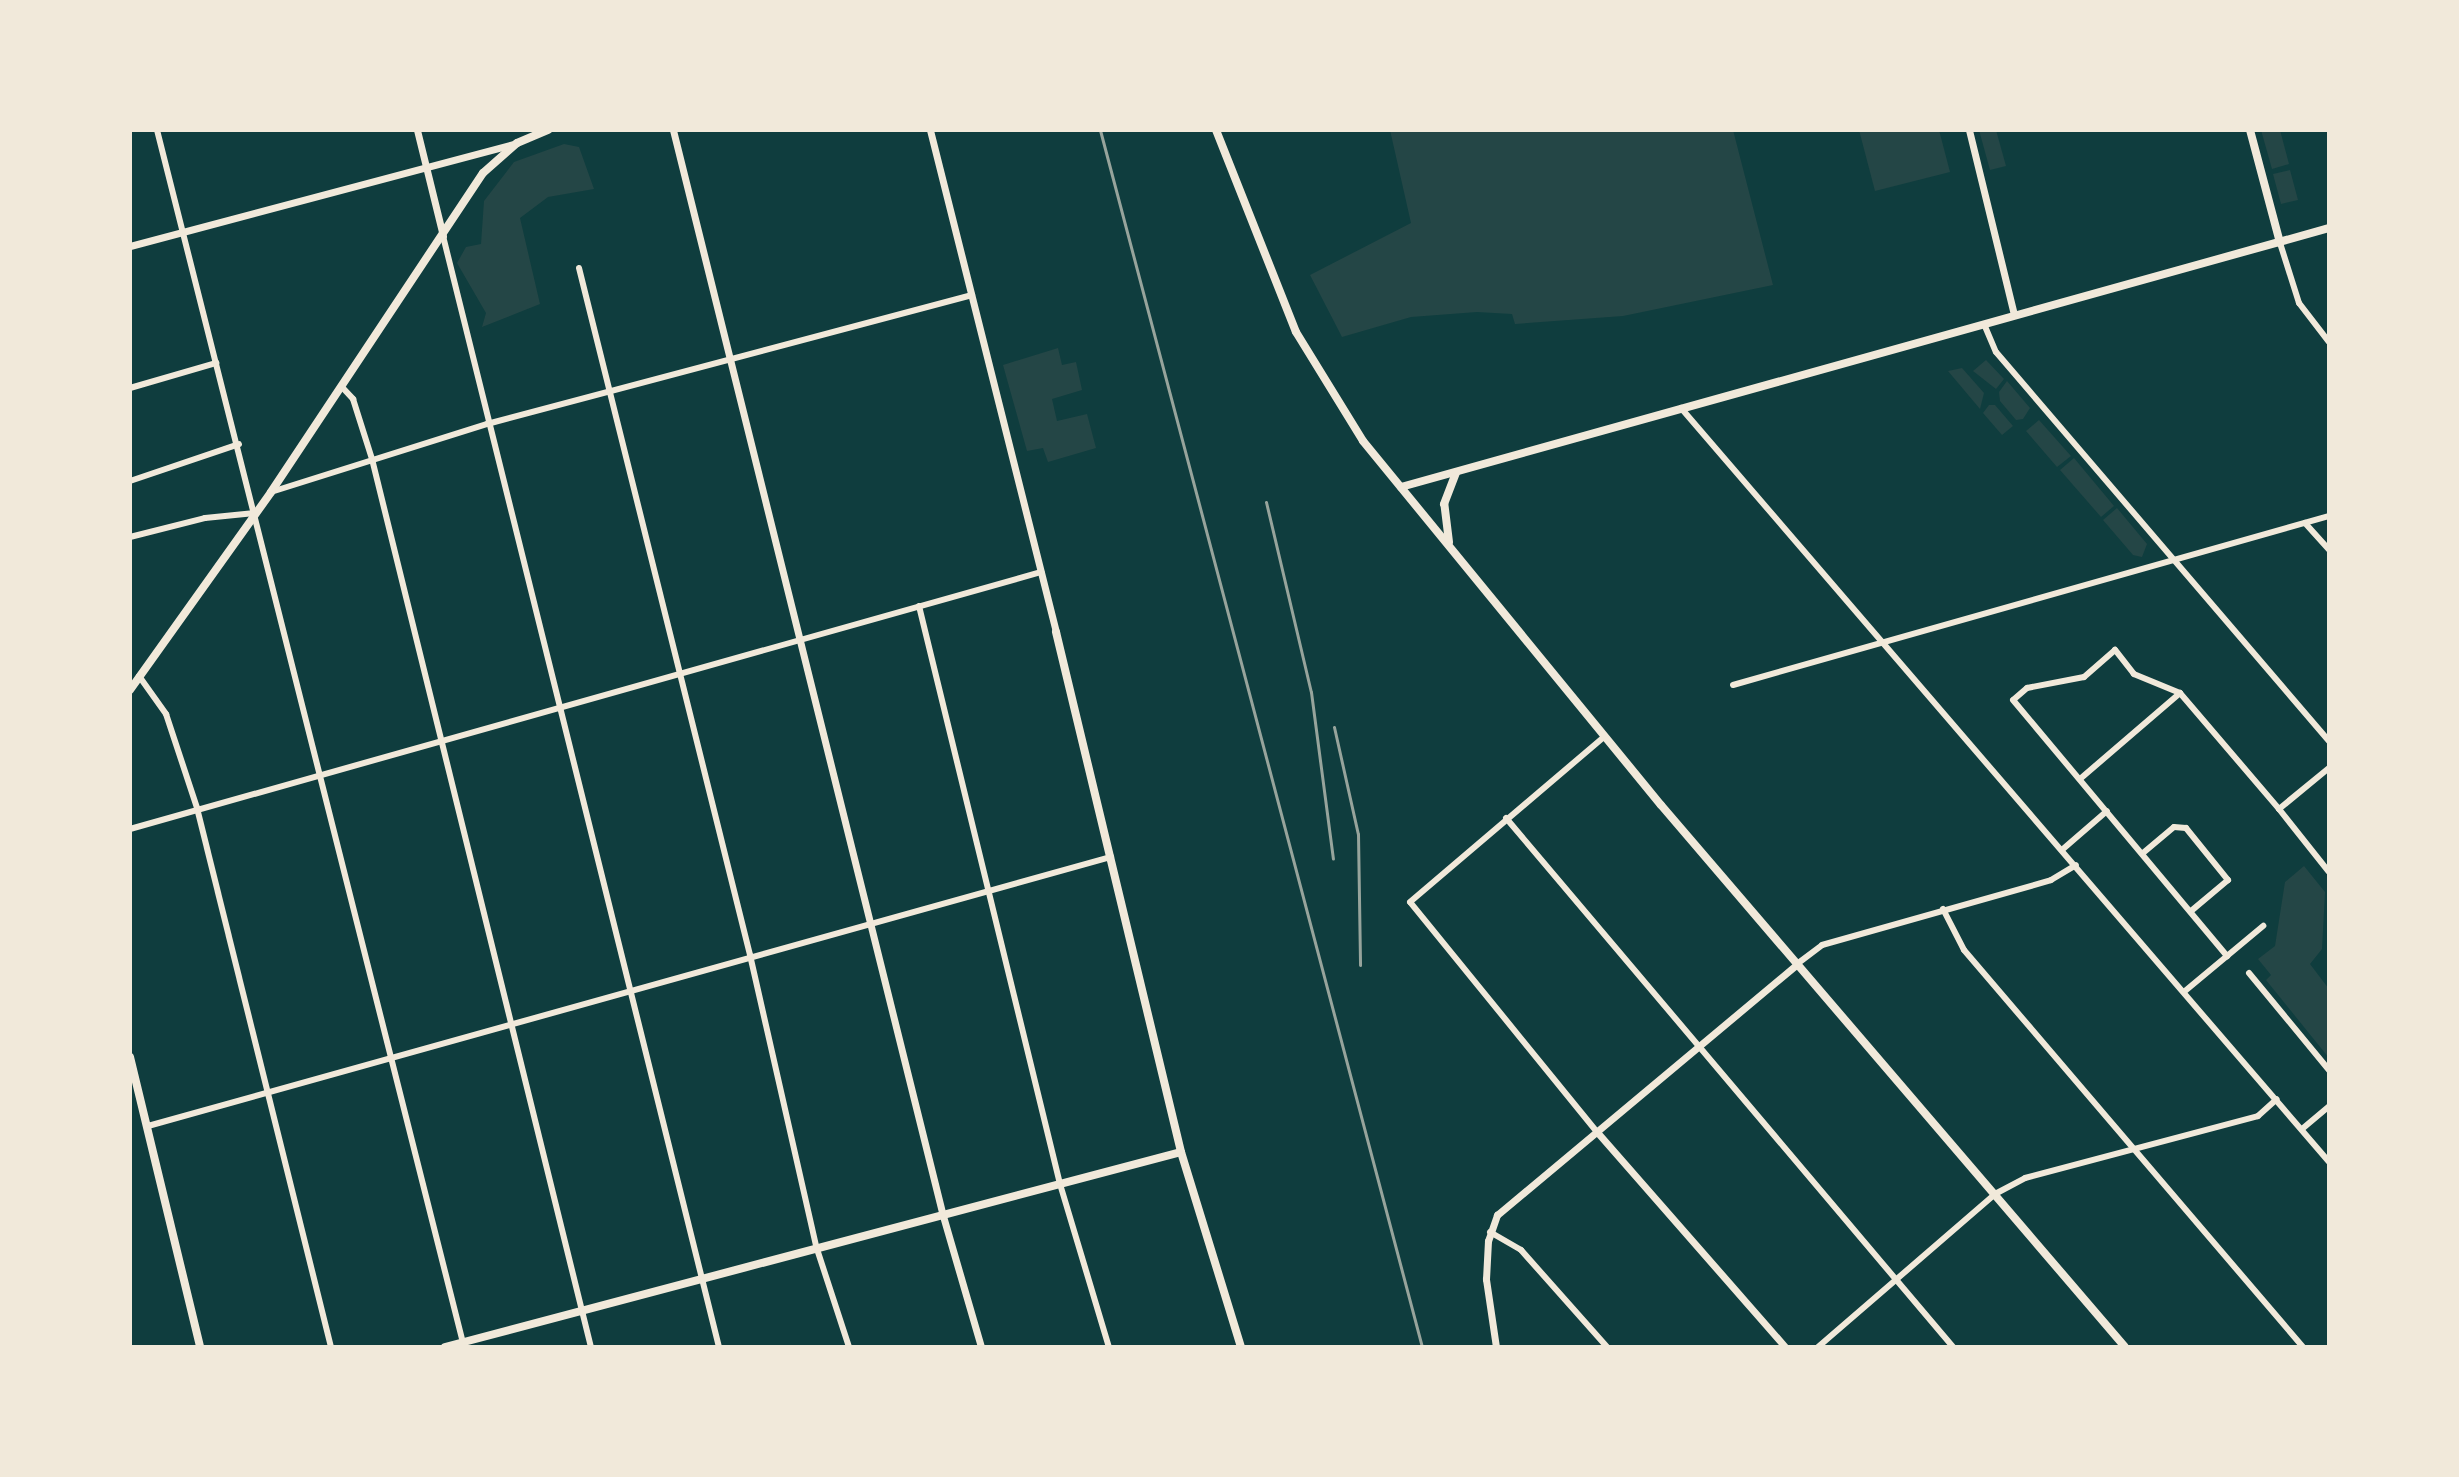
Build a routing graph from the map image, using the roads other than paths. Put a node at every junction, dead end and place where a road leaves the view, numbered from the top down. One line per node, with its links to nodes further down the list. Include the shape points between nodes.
1 (157, 130): 12 (street)
2 (417, 130): 10 (street)
3 (548, 130): 9 (main road)
4 (673, 130): 21 (street)
5 (930, 130): 17 (street)
6 (1216, 130): 32 (main road, via 1296,332 1335,400)
7 (1969, 130): 18 (street)
8 (2250, 130): 14 (main road)
9 (517, 143): 10 (street, via 480,149); 13 (main road, via 483,173)
10 (425, 169): 12 (street); 13 (street)
11 (2329, 228): 14 (main road)
12 (180, 232): 15 (street); 22 (street)
13 (443, 236): 23 (main road); 27 (street)
14 (2280, 243): 18 (main road); 20 (street, via 2299,303)
15 (130, 246)
16 (579, 268): 25 (street)
17 (972, 295): 21 (street); 41 (street)
18 (2014, 315): 19 (main road)
19 (1984, 324): 26 (main road); 40 (street, via 1996,352)
20 (2329, 342)
21 (730, 357): 25 (street); 44 (street)
22 (216, 363): 24 (street); 28 (street)
23 (341, 386): 29 (street, via 353,399); 33 (main road)
24 (130, 388)
25 (608, 393): 27 (street); 46 (street)
26 (1681, 408): 30 (main road); 45 (street)
27 (487, 424): 29 (street); 51 (street)
28 (239, 444): 31 (street); 34 (street)
29 (372, 459): 33 (street); 53 (street)
30 (1456, 472): 32 (main road); 38 (main road, via 1444,504)
31 (130, 481)
32 (1401, 487): 38 (main road)
33 (271, 492): 34 (main road)
34 (255, 513): 37 (street, via 205,518); 47 (main road); 56 (street)
35 (2329, 516): 36 (street)
36 (2305, 523): 39 (street); 40 (street)
37 (130, 537)
38 (1450, 546): 52 (main road)
39 (2329, 550)
40 (2172, 562): 45 (street); 54 (street)
41 (1041, 572): 42 (street); 43 (street)
42 (919, 606): 44 (street); 68 (street)
43 (1056, 632): 65 (main road)
44 (800, 638): 46 (street); 71 (street)
45 (1883, 642): 48 (street); 63 (street)
46 (681, 671): 51 (street); 73 (street)
47 (139, 676): 49 (main road); 58 (street, via 166,714)
48 (1733, 685)
49 (130, 690)
50 (2180, 693): 57 (street); 57 (street, via 2134,674 2115,650 2084,677 2027,688 2013,700); 59 (street)
51 (556, 706): 53 (street); 77 (street)
52 (1604, 737): 61 (street); 75 (main road)
53 (440, 739): 56 (street); 79 (street)
54 (2329, 741)
55 (2329, 768): 59 (street)
56 (320, 773): 58 (street); 82 (street)
57 (2080, 779): 60 (street)
58 (197, 808): 62 (street); 84 (street)
59 (2279, 809): 67 (street)
60 (2107, 811): 63 (street); 64 (street)
61 (1506, 818): 80 (street); 89 (street, via 1410,902)
62 (130, 829)
63 (2063, 849): 66 (street)
64 (2143, 853): 70 (street); 70 (street, via 2174,827 2186,828 2195,838 2228,880)
65 (1111, 857): 68 (street); 91 (main road)
66 (2076, 865): 69 (street, via 2051,880); 78 (street)
67 (2329, 872)
68 (989, 891): 71 (street); 93 (street)
69 (1943, 909): 75 (street, via 1822,945); 90 (street, via 1964,950)
70 (2191, 911): 74 (street)
71 (870, 921): 73 (street); 95 (street)
72 (2263, 926): 74 (street)
73 (750, 955): 77 (street); 97 (street)
74 (2227, 956): 78 (street)
75 (1797, 964): 80 (street); 94 (main road)
76 (2249, 973): 83 (street)
77 (628, 988): 79 (street); 98 (street)
78 (2185, 991): 85 (street)
79 (509, 1023): 82 (street); 100 (street)
80 (1699, 1051): 89 (street); 99 (street)
81 (130, 1057): 87 (main road)
82 (388, 1057): 84 (street); 101 (street)
83 (2329, 1070)
84 (265, 1094): 87 (street); 103 (street)
85 (2277, 1099): 88 (street); 90 (street, via 2258,1116)
86 (2329, 1106): 88 (street)
87 (148, 1126): 102 (main road)
88 (2302, 1129): 92 (street)
89 (1597, 1132): 96 (street, via 1497,1215); 113 (street)
90 (2134, 1147): 94 (street, via 2025,1178); 117 (street)
91 (1181, 1152): 93 (main road); 110 (main road)
92 (2329, 1162)
93 (1060, 1184): 95 (main road); 109 (street)
94 (1995, 1194): 99 (street); 116 (main road)
95 (943, 1216): 97 (main road); 108 (street)
96 (1490, 1232): 111 (street, via 1486,1279); 112 (street, via 1521,1250)
97 (816, 1246): 98 (main road); 107 (street)
98 (698, 1278): 100 (main road); 106 (street)
99 (1893, 1279): 114 (street); 115 (street)
100 (580, 1311): 101 (main road); 105 (street)
101 (463, 1344): 104 (main road)
102 (200, 1347)
103 (331, 1347)
104 (445, 1347)
105 (591, 1347)
106 (719, 1347)
107 (849, 1347)
108 (981, 1347)
109 (1109, 1347)
110 (1241, 1347)
111 (1496, 1347)
112 (1607, 1347)
113 (1785, 1347)
114 (1818, 1347)
115 (1953, 1347)
116 (2125, 1347)
117 (2303, 1347)

